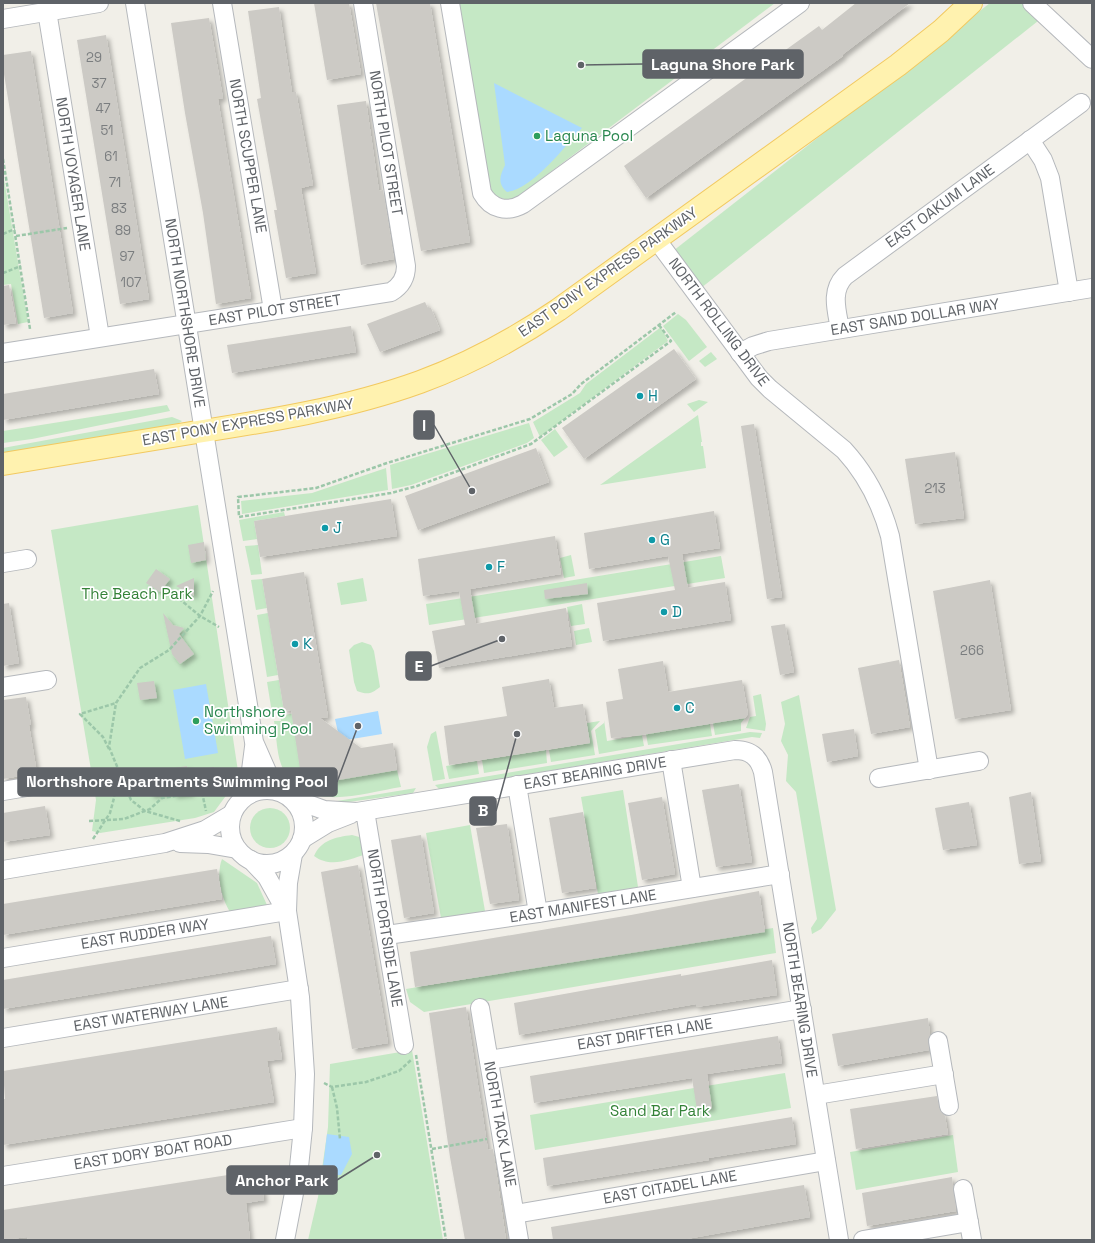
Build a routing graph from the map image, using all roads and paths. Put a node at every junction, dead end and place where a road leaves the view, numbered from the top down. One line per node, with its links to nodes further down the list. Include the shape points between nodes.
1 (98, 3): 9 (street)
2 (134, 3): 27 (street, NORTH NORTHSHORE DRIVE)
3 (222, 3): 25 (street, NORTH SCUPPER LANE)
4 (363, 3): 22 (street, NORTH PILOT STREET, via 406,266)
5 (450, 3): 6 (street, via 480,187 486,199 497,208 510,209 523,204)
6 (800, 3)
7 (971, 3): 19 (main road, EAST PONY EXPRESS PARKWAY, via 898,65)
8 (1032, 3): 11 (street)
9 (47, 12): 10 (street); 15 (street, NORTH VOYAGER LANE)
10 (3, 19)
11 (1092, 59)
12 (1081, 103): 13 (street, EAST OAKUM LANE)
13 (1030, 140): 24 (street, via 1043,160 1050,178); 30 (street, EAST OAKUM LANE, via 845,276 838,284 835,294)
14 (3, 159): 16 (path)
15 (82, 226): 18 (path); 31 (street, NORTH VOYAGER LANE)
16 (15, 229): 17 (path); 18 (path)
17 (3, 234)
18 (16, 236): 20 (path)
19 (656, 239): 33 (street, NORTH ROLLING DRIVE); 34 (main road, EAST PONY EXPRESS PARKWAY, via 532,327 449,370 392,392 338,407)
20 (21, 266): 21 (path); 29 (path)
21 (3, 273)
22 (402, 282): 25 (street, EAST PILOT STREET, via 391,292)
23 (1092, 288): 24 (street, EAST SAND DOLLAR WAY)
24 (1069, 292): 30 (street, EAST SAND DOLLAR WAY)
25 (273, 310): 27 (street, EAST PILOT STREET)
26 (676, 312): 28 (path)
27 (187, 323): 31 (street, EAST PILOT STREET); 34 (street, NORTH NORTHSHORE DRIVE)
28 (659, 325): 28 (path, via 572,394 530,419 387,463 316,488 238,497 239,517 404,489 531,444 670,342)
29 (30, 329)
30 (840, 329): 33 (street, EAST SAND DOLLAR WAY, via 761,343)
31 (100, 338): 32 (street, EAST PILOT STREET)
32 (3, 353)
33 (740, 353): 50 (street, NORTH ROLLING DRIVE, via 770,389 833,440 855,462 872,488 885,519 891,543)
34 (204, 431): 35 (main road, EAST PONY EXPRESS PARKWAY); 45 (street, NORTH NORTHSHORE DRIVE)
35 (3, 464)
36 (27, 559): 37 (street)
37 (3, 563)
38 (165, 588): 40 (path)
39 (213, 591): 40 (path)
40 (200, 616): 41 (path); 44 (path, via 169,650 140,668)
41 (220, 628)
42 (46, 680): 43 (street)
43 (3, 687)
44 (116, 703): 49 (path, via 109,747); 49 (path, via 80,714 103,737)
45 (254, 742): 55 (street, NORTH NORTHSHORE DRIVE, via 266,770); 56 (street, NORTH NORTHSHORE DRIVE, via 250,778)
46 (671, 760): 47 (street, EAST BEARING DRIVE, via 735,750 749,752); 53 (street, EAST BEARING DRIVE); 72 (street)
47 (759, 760): 71 (street, NORTH BEARING DRIVE)
48 (979, 762): 50 (street)
49 (118, 769): 57 (path, via 132,800); 61 (path, via 114,798)
50 (929, 770): 51 (street)
51 (879, 778)
52 (63, 781): 54 (street)
53 (517, 786): 58 (street, EAST BEARING DRIVE); 74 (street)
54 (3, 791)
55 (287, 796): 56 (street, via 275,790 257,791); 58 (street, via 324,810); 65 (street, via 302,812)
56 (242, 800): 60 (street)
57 (145, 811): 59 (path, via 162,798 202,792); 61 (path, via 124,819); 63 (path)
58 (361, 811): 65 (street, via 330,822); 75 (street, NORTH PORTSIDE LANE)
59 (206, 814)
60 (232, 814): 66 (street, via 206,830); 67 (street, via 230,832)
61 (105, 820): 62 (path); 64 (path)
62 (89, 821)
63 (181, 821)
64 (93, 839)
65 (302, 839): 68 (street)
66 (165, 843): 67 (street, via 208,844); 70 (street)
67 (237, 849): 69 (street)
68 (293, 854): 69 (street, via 268,864); 73 (street)
69 (251, 860): 73 (street, via 267,878)
70 (3, 870)
71 (780, 874): 72 (street, EAST MANIFEST LANE); 79 (street, NORTH BEARING DRIVE)
72 (692, 888): 74 (street, EAST MANIFEST LANE)
73 (287, 911): 76 (street, EAST RUDDER WAY); 77 (street)
74 (538, 913): 75 (street, EAST MANIFEST LANE)
75 (387, 935): 82 (street, NORTH PORTSIDE LANE)
76 (3, 958)
77 (299, 990): 80 (street, EAST WATERWAY LANE); 89 (street, via 305,1047)
78 (480, 1008): 83 (street, NORTH TACK LANE)
79 (802, 1009): 83 (street, EAST DRIFTER LANE); 87 (street, NORTH BEARING DRIVE)
80 (3, 1038)
81 (938, 1041): 84 (street)
82 (404, 1045)
83 (489, 1060): 90 (street, NORTH TACK LANE)
84 (944, 1074): 87 (street); 88 (street)
85 (324, 1083): 86 (path)
86 (332, 1087): 91 (path); 92 (path, via 366,1082 399,1071 417,1054)
87 (816, 1095): 93 (street, NORTH BEARING DRIVE)
88 (949, 1106)
89 (303, 1128): 94 (street, EAST DORY BOAT ROAD); 98 (street, via 294,1197)
90 (502, 1137): 92 (path); 96 (street, NORTH TACK LANE)
91 (340, 1139)
92 (432, 1149): 99 (path)
93 (826, 1161): 96 (street, EAST CITADEL LANE); 101 (street, NORTH BEARING DRIVE)
94 (3, 1176)
95 (963, 1189): 97 (street)
96 (515, 1214): 100 (street, NORTH TACK LANE)
97 (969, 1222): 102 (street); 103 (street)
98 (285, 1240)
99 (446, 1240)
100 (519, 1240)
101 (839, 1240)
102 (862, 1240)
103 (972, 1240)

